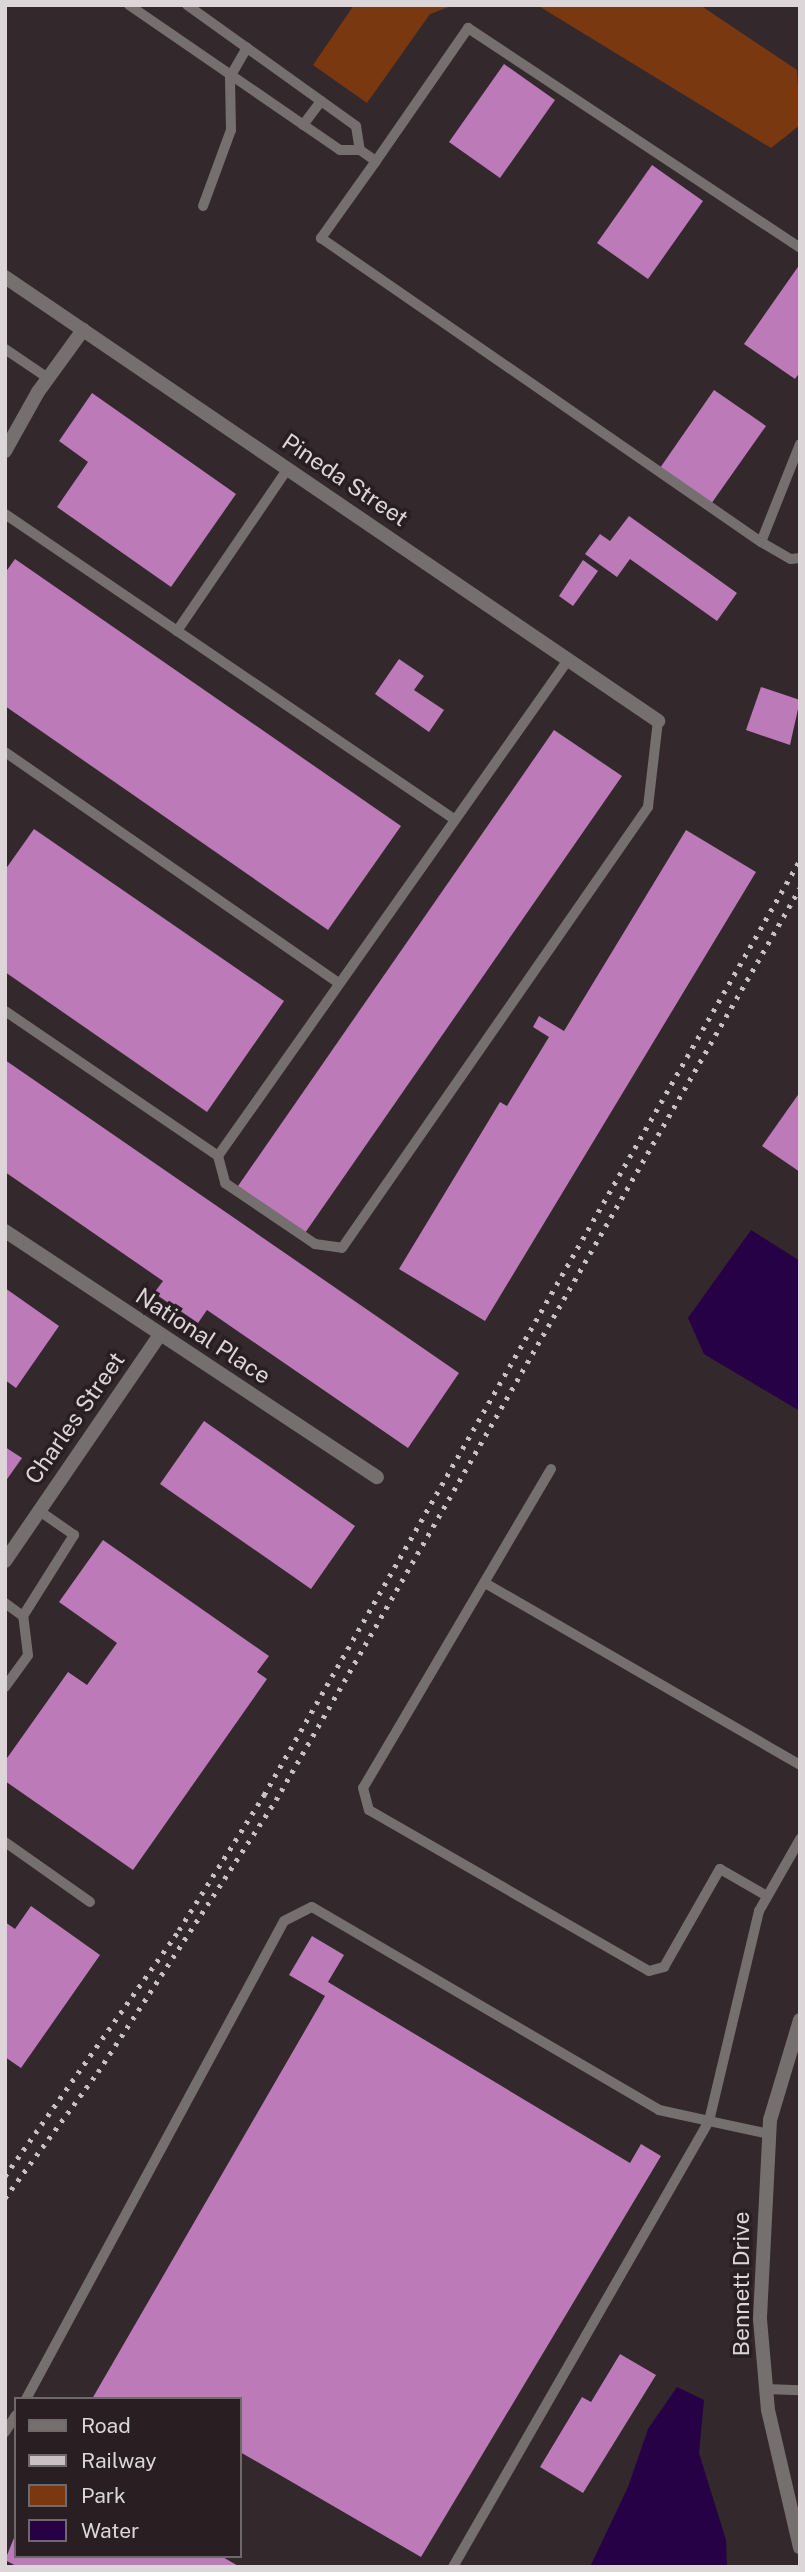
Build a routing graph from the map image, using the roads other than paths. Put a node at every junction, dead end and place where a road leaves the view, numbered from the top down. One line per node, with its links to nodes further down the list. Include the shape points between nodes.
1 (129, 5): 4 (lane)
2 (187, 5): 3 (lane)
3 (247, 47): 4 (lane); 5 (lane)
4 (230, 77): 6 (lane); 9 (lane, via 231,130)
5 (321, 101): 6 (lane); 7 (lane, via 356,126)
6 (303, 125): 7 (lane, via 340,150)
7 (360, 150): 8 (lane)
8 (376, 161): 10 (lane, via 468,28); 19 (lane, via 321,238)
9 (203, 206)
10 (800, 248)
11 (5, 278): 12 (street, Pineda Street)
12 (83, 330): 14 (street); 17 (street, Pineda Street)
13 (5, 349): 14 (lane)
14 (48, 378): 16 (street)
15 (800, 444): 19 (lane)
16 (5, 451)
17 (288, 468): 21 (lane); 22 (street, Pineda Street)
18 (5, 514): 21 (lane)
19 (761, 542): 20 (lane, via 791,559)
20 (800, 558)
21 (177, 631): 25 (lane)
22 (568, 660): 23 (street, Pineda Street); 25 (lane)
23 (658, 721): 28 (lane, via 648,807 342,1248 314,1244 225,1183)
24 (5, 752): 26 (lane)
25 (454, 819): 26 (lane)
26 (340, 983): 28 (lane)
27 (5, 1011): 28 (lane)
28 (218, 1156)
29 (5, 1231): 30 (street, National Place)
30 (160, 1335): 32 (street, National Place); 33 (street, Charles Street)
31 (551, 1469): 35 (lane)
32 (377, 1477)
33 (38, 1510): 34 (street, Charles Street); 37 (lane, via 74,1535)
34 (5, 1562)
35 (485, 1583): 39 (lane); 42 (lane, via 363,1788 369,1810 649,1972 664,1967 720,1869)
36 (5, 1603): 37 (lane)
37 (23, 1616): 38 (lane, via 28,1655)
38 (5, 1687)
39 (800, 1765)
40 (800, 1839): 42 (lane)
41 (5, 1842): 43 (lane)
42 (767, 1896): 46 (lane, via 758,1910)
43 (90, 1902)
44 (800, 2020): 45 (street, Bennett Drive)
45 (797, 2039): 47 (street, Bennett Drive)
46 (709, 2120): 47 (lane); 50 (lane, via 659,2110 332,1916 312,1907 296,1912 284,1921); 52 (lane)
47 (769, 2134): 48 (street, Bennett Drive, via 760,2319)
48 (766, 2389): 49 (lane); 51 (street, Bennett Drive, via 790,2521)
49 (800, 2390)
50 (27, 2397)
51 (800, 2547)
52 (453, 2567)

